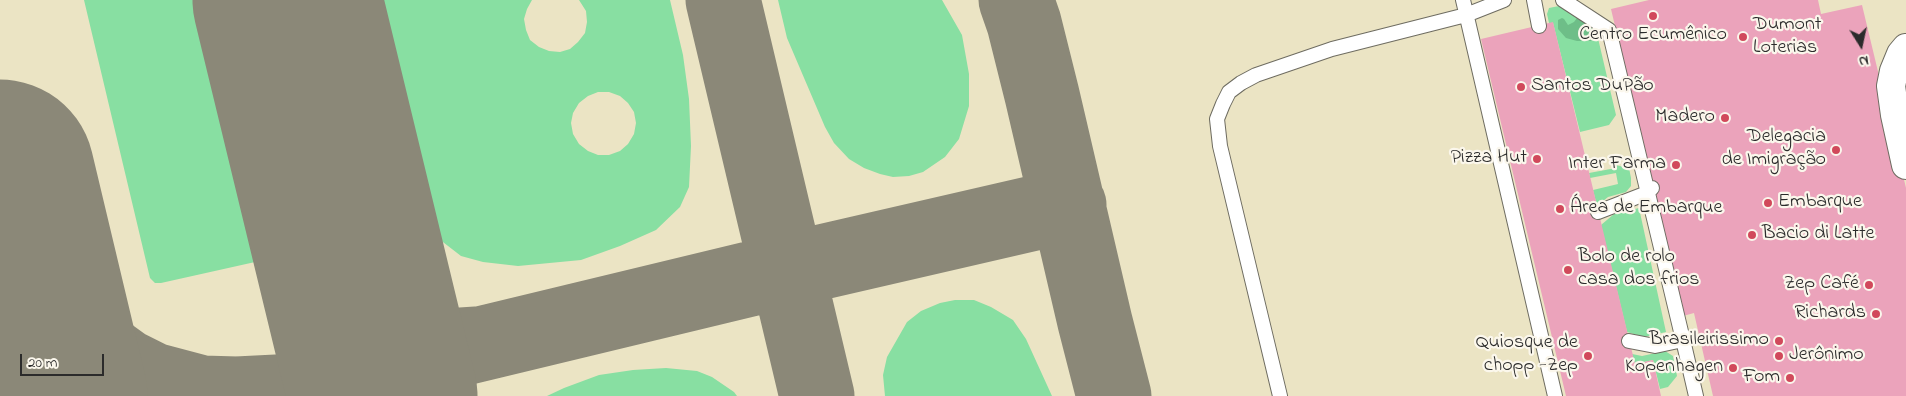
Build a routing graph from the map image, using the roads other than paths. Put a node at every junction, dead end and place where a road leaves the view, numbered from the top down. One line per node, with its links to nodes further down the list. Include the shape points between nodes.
1 (1463, 0): 5 (lane)
2 (1504, 0): 5 (lane)
3 (1534, 0): 6 (lane)
4 (1563, 0): 9 (lane, via 1613,33)
5 (1466, 15): 13 (lane, via 1332,50 1256,75 1229,92 1222,104 1217,119 1220,146); 14 (lane)
6 (1539, 26)
7 (1906, 48): 8 (street, via 1894,71 1892,86)
8 (1906, 165)
9 (1650, 190): 10 (lane); 11 (lane)
10 (1598, 212)
11 (1686, 339): 12 (lane, via 1655,346); 15 (lane)
12 (1629, 341)
13 (1280, 396)
14 (1555, 396)
15 (1696, 396)

